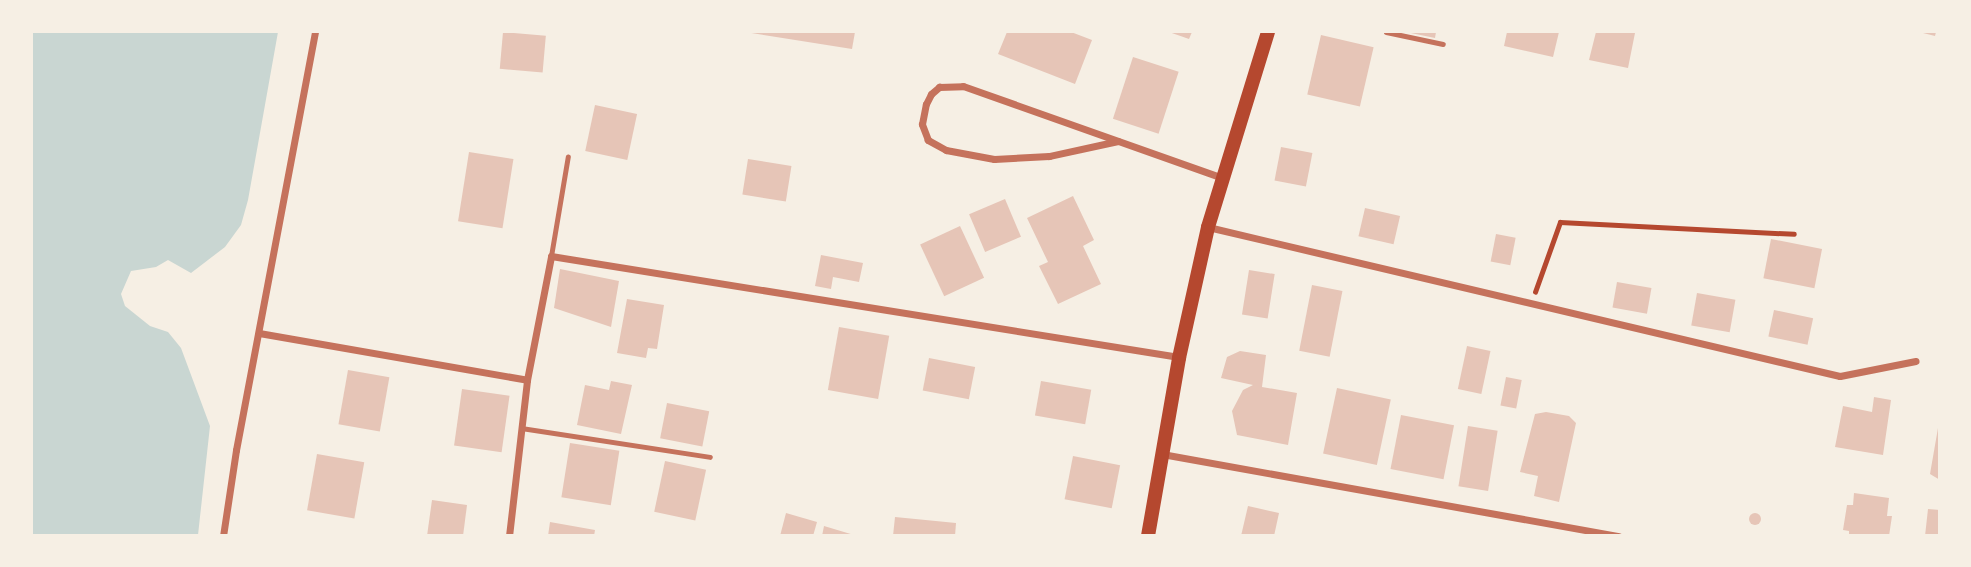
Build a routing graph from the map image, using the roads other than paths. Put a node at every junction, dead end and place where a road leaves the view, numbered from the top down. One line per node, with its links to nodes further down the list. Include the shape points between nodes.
1 (316, 32): 10 (street)
2 (1268, 32): 7 (main road)
3 (1386, 32): 4 (lane)
4 (1443, 44)
5 (1118, 141): 5 (street, via 963,86 939,88 931,94 922,124 928,140 946,150 994,159 1049,156); 7 (street)
6 (568, 156): 9 (lane)
7 (1223, 178): 8 (main road)
8 (1208, 227): 11 (main road); 12 (street, via 1840,376)
9 (551, 256): 11 (street); 13 (street)
10 (259, 333): 13 (street); 17 (street)
11 (1179, 358): 15 (main road)
12 (1916, 361)
13 (527, 380): 14 (street)
14 (521, 428): 16 (lane); 18 (street)
15 (1161, 454): 19 (main road); 20 (street)
16 (710, 457)
17 (223, 536)
18 (509, 536)
19 (1148, 536)
20 (1619, 536)

